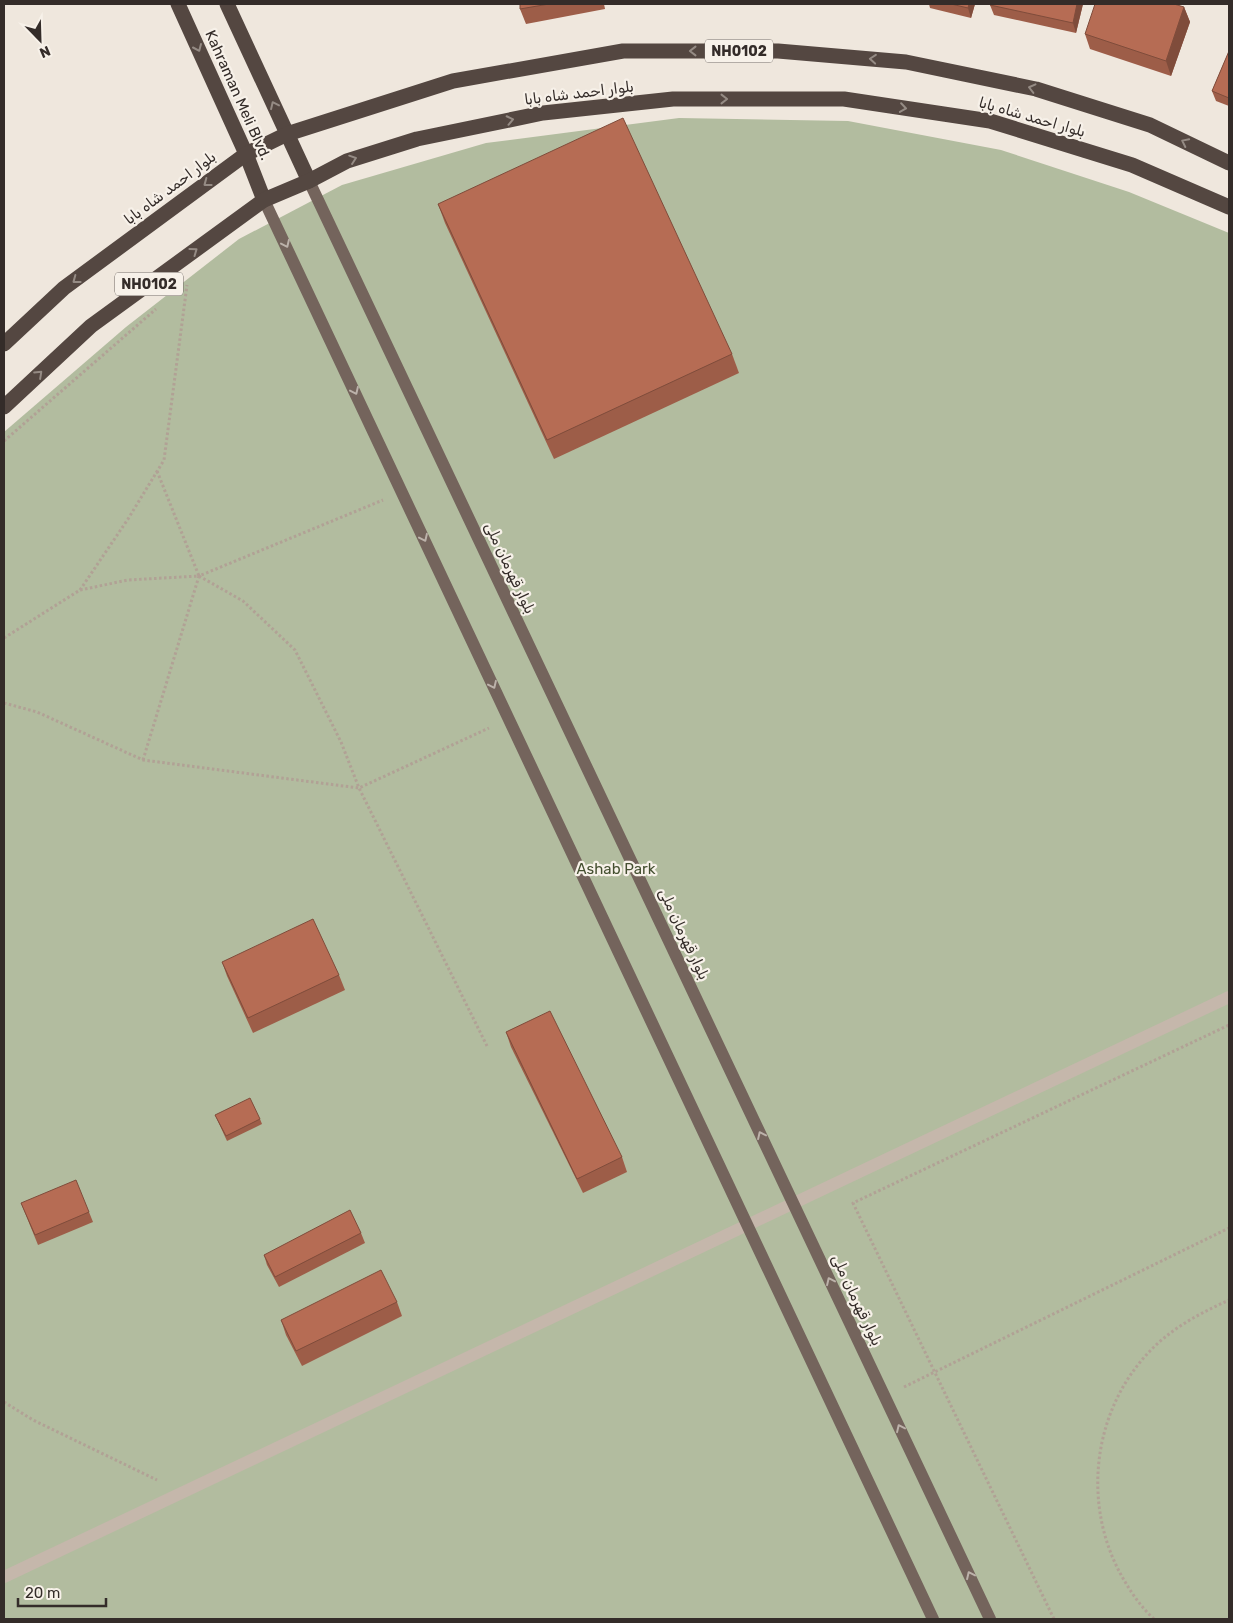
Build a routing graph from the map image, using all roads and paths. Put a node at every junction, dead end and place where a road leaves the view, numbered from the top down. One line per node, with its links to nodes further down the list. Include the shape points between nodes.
1 (178, 4): 4 (highway, Kahraman Meli Blvd., one-way to 4)
2 (227, 4): 3 (highway, Kahraman Meli Blvd., one-way to 2)
3 (287, 134): 4 (highway, بلوار احمد شاه بابا / NH0102); 5 (highway, بلوار احمد شاه بابا / NH0102, one-way to 3, via 1150,125 1036,88 906,62 778,50 623,51 453,81); 6 (highway, Kahraman Meli Blvd.)
4 (246, 154): 7 (highway, Kahraman Meli Blvd.); 11 (highway, بلوار احمد شاه بابا / NH0102, one-way to 11, via 64,288)
5 (1229, 163)
6 (309, 181): 7 (highway, بلوار احمد شاه بابا / NH0102); 8 (highway, بلوار احمد شاه بابا / NH0102, one-way to 8, via 347,161 417,139 543,113 673,99 844,99 990,120 1132,165); 26 (main road, بلوار قهرمان ملی, one-way to 6)
7 (264, 200): 12 (highway, بلوار احمد شاه بابا / NH0102, one-way to 7, via 91,326); 15 (main road, one-way to 15)
8 (1229, 207)
9 (180, 288): 14 (path, via 188,282 164,460)
10 (158, 308): 13 (path)
11 (4, 344)
12 (4, 407)
13 (4, 441)
14 (157, 470): 16 (path); 17 (path)
15 (402, 492): 16 (path); 20 (main road, one-way to 20)
16 (199, 576): 17 (path, via 128,580); 21 (path); 22 (path, via 243,601 296,650 341,742)
17 (80, 590): 18 (path)
18 (4, 638)
19 (4, 703): 21 (path, via 37,712)
20 (509, 719): 22 (path); 27 (main road)
21 (143, 760): 22 (path)
22 (359, 788): 25 (path)
23 (1229, 997): 26 (street)
24 (1229, 1025): 30 (path, via 853,1203)
25 (487, 1046)
26 (794, 1204): 27 (street); 31 (main road, بلوار قهرمان ملی, one-way to 26)
27 (748, 1225): 33 (street); 35 (main road)
28 (1229, 1228): 30 (path)
29 (1229, 1300): 38 (path, via 1179,1327 1135,1368 1107,1422 1100,1451 1097,1481 1105,1540 1132,1594)
30 (934, 1372): 31 (path); 37 (path)
31 (885, 1396): 36 (main road, بلوار قهرمان ملی, one-way to 31)
32 (4, 1402): 33 (path, via 33,1420)
33 (182, 1493): 34 (street)
34 (4, 1577)
35 (933, 1619)
36 (990, 1619)
37 (1054, 1619)
38 (1154, 1619)

